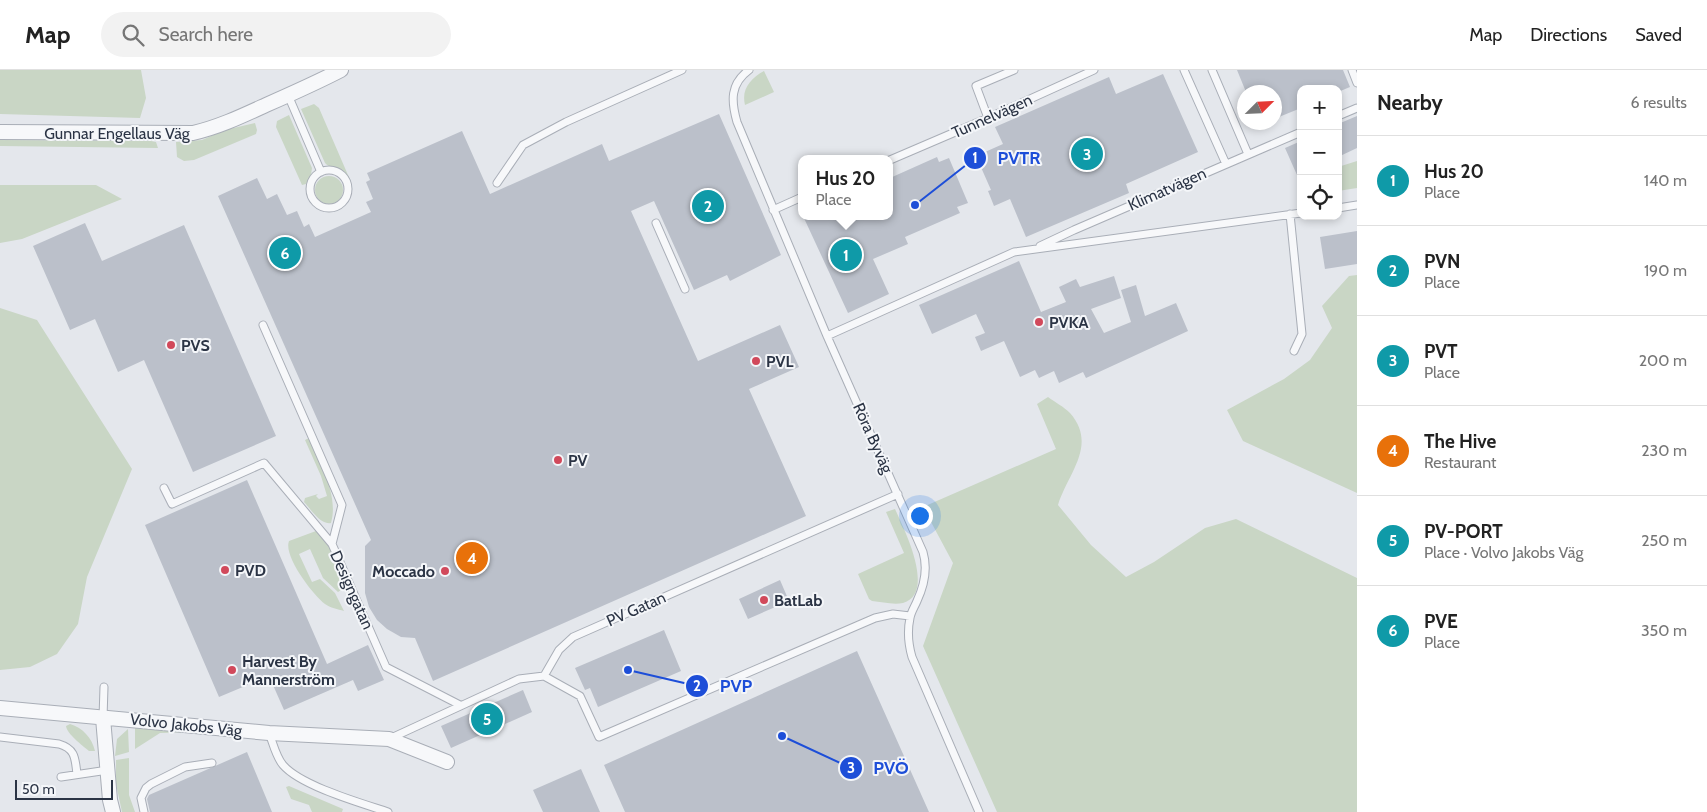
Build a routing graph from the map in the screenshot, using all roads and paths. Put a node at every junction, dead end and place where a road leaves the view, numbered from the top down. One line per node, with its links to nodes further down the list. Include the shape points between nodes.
1 (341, 70): 10 (street, Gunnar Engellaus Väg)
2 (682, 70): 20 (lane, via 523,145)
3 (749, 70): 24 (lane, Röra Byväg, via 736,83 732,106)
4 (1014, 70): 13 (lane, via 976,86)
5 (1094, 70): 13 (lane, Tunnelvägen)
6 (1184, 70): 18 (lane)
7 (1212, 70): 16 (lane)
8 (1352, 70): 9 (lane)
9 (1357, 83)
10 (288, 95): 14 (street, Gunnar Engellaus Väg, via 214,128 193,133); 19 (lane)
11 (1357, 108): 12 (lane)
12 (1342, 114)
13 (988, 118): 17 (lane, Tunnelvägen)
14 (0, 132)
15 (1297, 134): 16 (lane, Klimatvägen)
16 (1248, 154): 18 (lane, Klimatvägen)
17 (893, 159)
18 (1226, 164): 28 (lane, Klimatvägen)
19 (321, 172): 19 (lane, via 312,180 312,198 321,207 334,208 347,196 347,183 334,171)
20 (497, 183)
21 (798, 199): 24 (lane)
22 (1357, 205): 23 (lane)
23 (1342, 207)
24 (773, 210): 31 (lane, Röra Byväg)
25 (1297, 213): 26 (lane, Klimatvägen)
26 (1290, 214): 28 (lane, Klimatvägen); 32 (lane, via 1302,334)
27 (656, 223): 29 (lane)
28 (1034, 249): 31 (lane, Klimatvägen, via 1014,252)
29 (685, 289)
30 (263, 325): 35 (lane, Designgatan, via 342,505)
31 (827, 336): 34 (lane, Röra Byväg)
32 (1294, 351)
33 (164, 488): 35 (lane, via 172,504 264,463)
34 (898, 494): 36 (lane, Röra Byväg, via 926,563 926,577); 37 (lane, PV Gatan, via 573,637 559,650)
35 (332, 544): 39 (lane, Designgatan, via 386,667)
36 (910, 616): 37 (lane, via 893,614 875,618 599,737 580,696); 53 (lane, Röra Byväg, via 907,633 912,657)
37 (544, 676): 39 (lane, via 519,679)
38 (104, 687): 41 (lane)
39 (460, 705): 44 (lane)
40 (0, 708): 41 (street, Volvo Jakobs Väg)
41 (103, 718): 42 (street, Volvo Jakobs Väg); 47 (street)
42 (269, 733): 44 (street, Volvo Jakobs Väg); 52 (lane, via 283,764 298,777)
43 (0, 737): 48 (lane, via 67,746 75,760)
44 (389, 739): 45 (street, Volvo Jakobs Väg)
45 (447, 762)
46 (212, 763): 51 (lane, via 185,767 151,784 141,798)
47 (108, 770): 48 (lane); 50 (street)
48 (77, 774): 49 (lane)
49 (61, 777)
50 (113, 812)
51 (144, 812)
52 (388, 812)
53 (979, 812)

